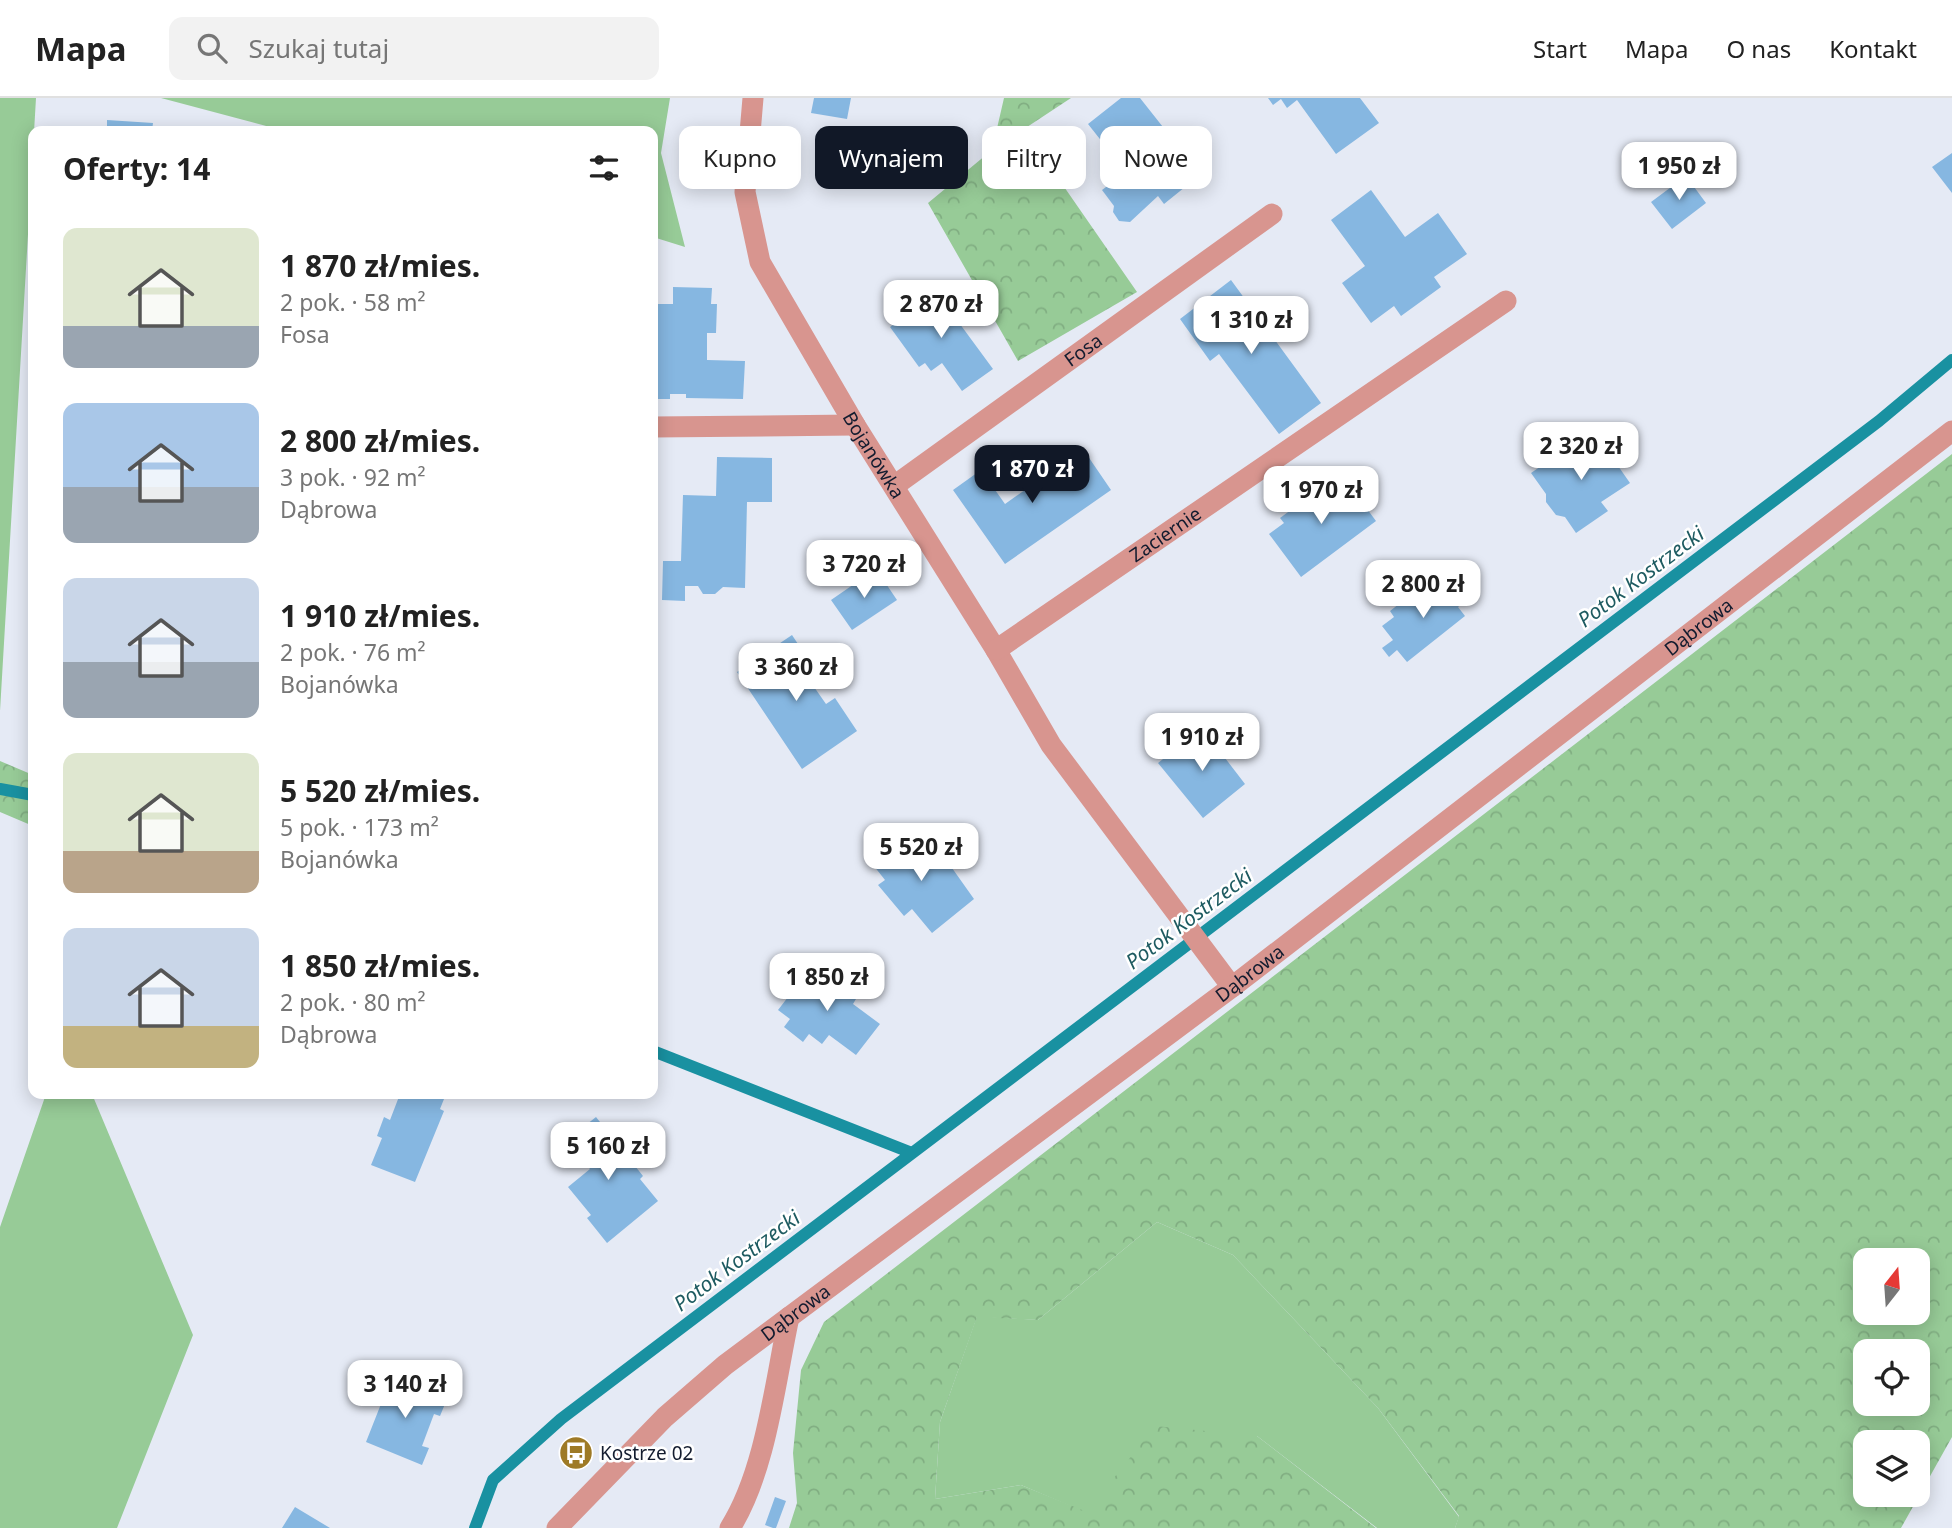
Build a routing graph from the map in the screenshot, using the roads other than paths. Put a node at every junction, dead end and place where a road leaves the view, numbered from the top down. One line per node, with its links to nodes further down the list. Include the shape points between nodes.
1 (753, 98): 4 (street, Bojanówka, via 745,192 760,262)
2 (1272, 214): 7 (street, Fosa)
3 (1506, 301): 8 (street, Zaciernie)
4 (855, 425): 5 (street); 7 (street, Bojanówka)
5 (658, 427)
6 (1952, 431): 9 (street, Dąbrowa)
7 (894, 486): 8 (street, Bojanówka)
8 (996, 650): 9 (street, Bojanówka, via 1052,745)
9 (1232, 987): 10 (street, Dąbrowa)
10 (789, 1317): 11 (street, Dąbrowa, via 665,1417); 12 (street, via 761,1448 749,1490)
11 (557, 1528)
12 (730, 1528)

